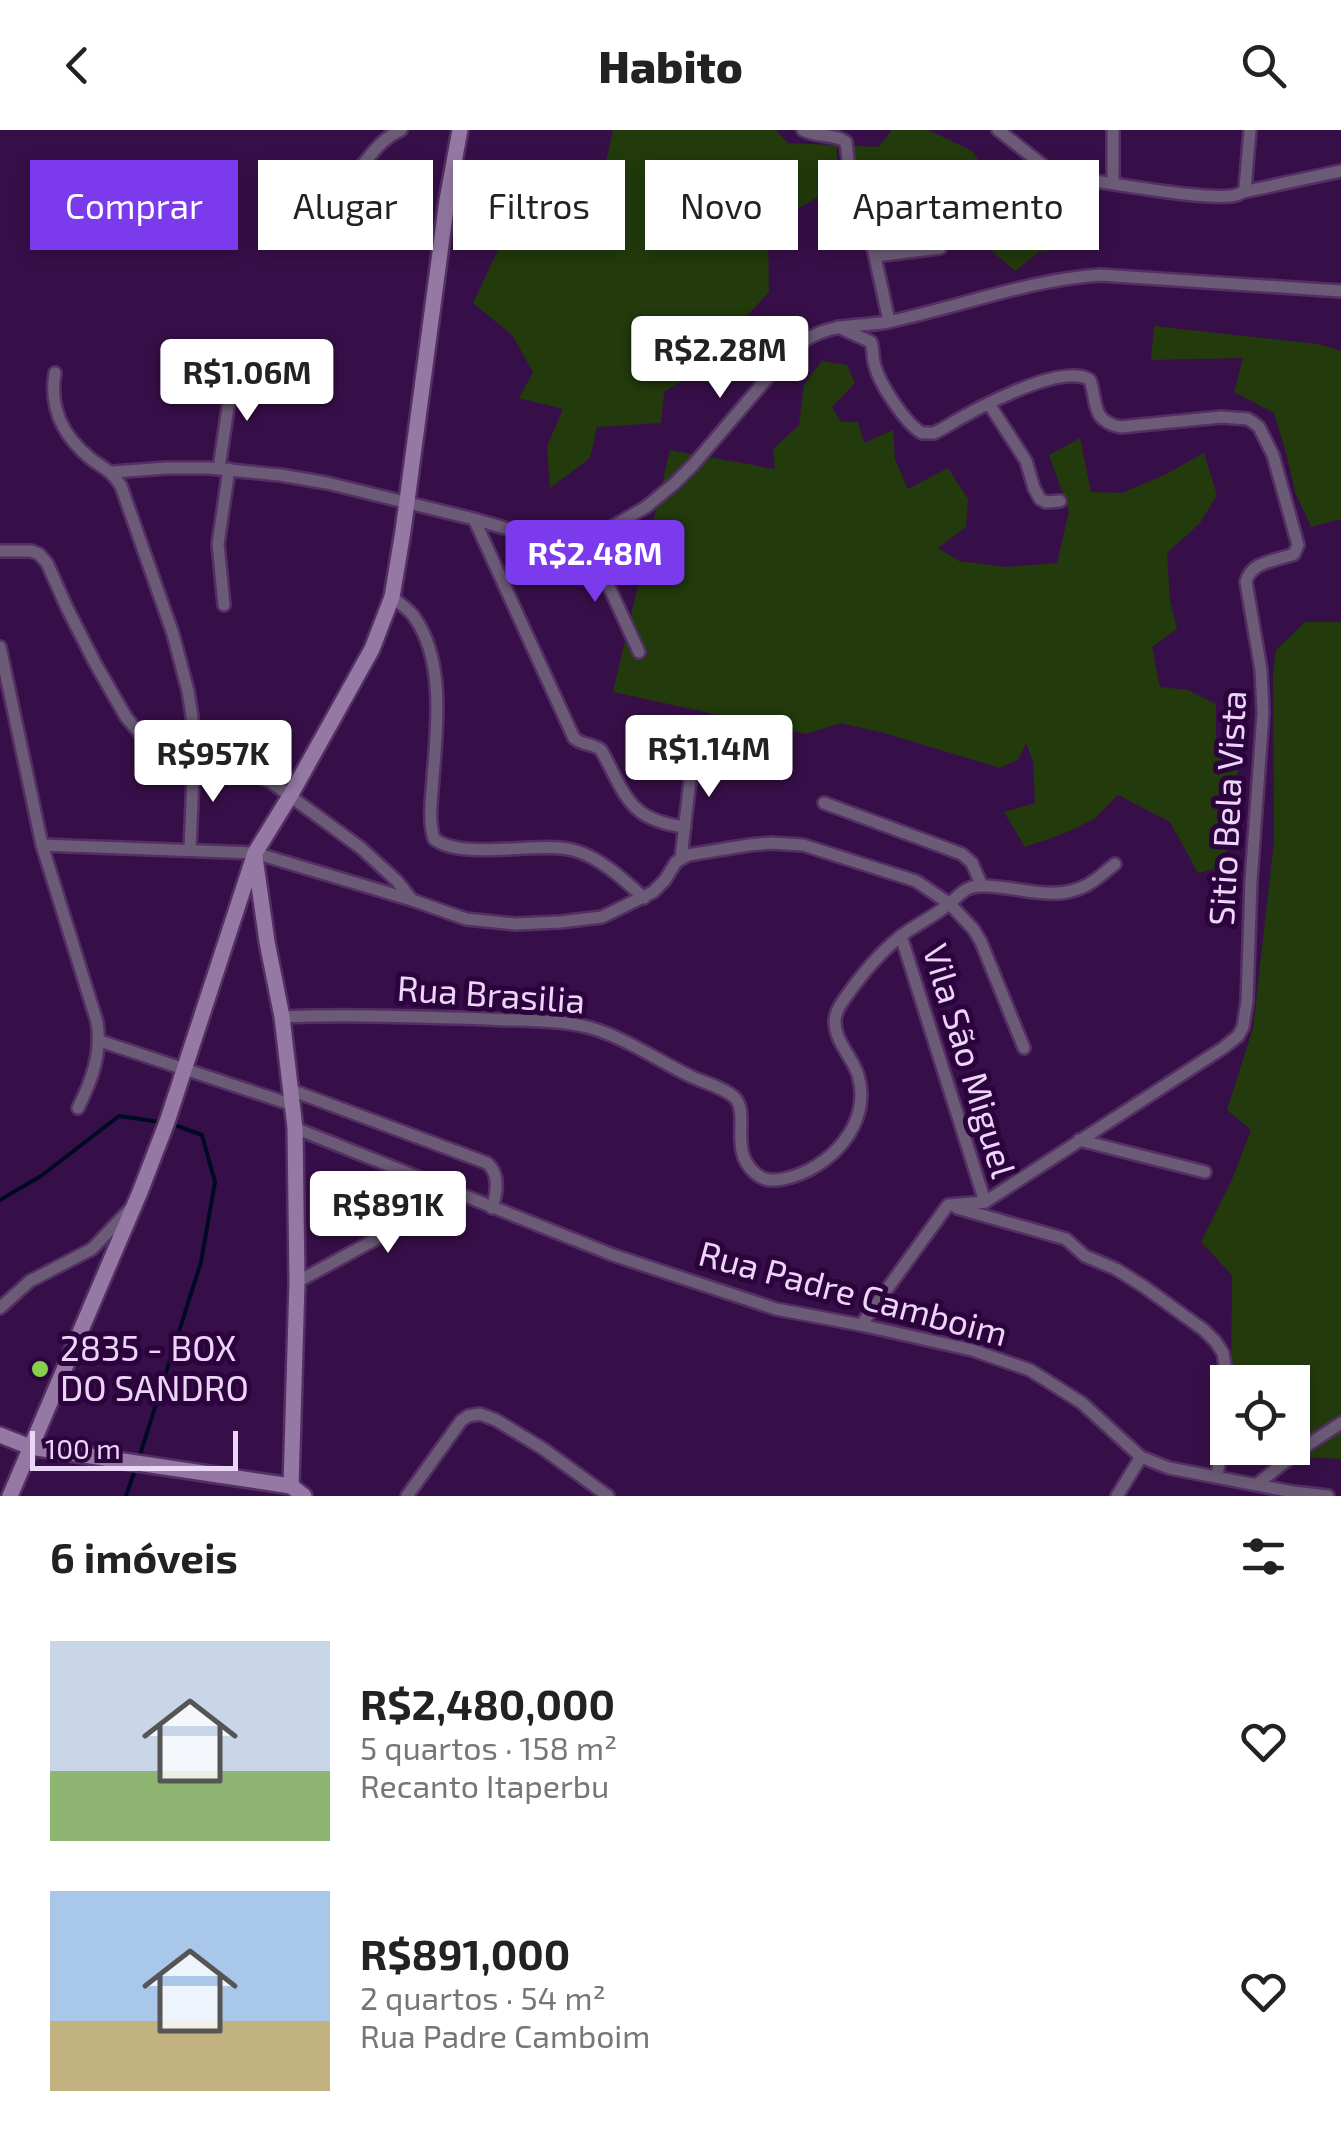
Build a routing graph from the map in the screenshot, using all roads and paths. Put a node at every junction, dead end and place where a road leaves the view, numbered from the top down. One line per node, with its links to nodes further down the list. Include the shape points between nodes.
1 (401, 130): 7 (street)
2 (460, 130): 23 (street)
3 (803, 130): 13 (street, via 845,140)
4 (998, 130): 10 (street, via 1048,169)
5 (1113, 130): 10 (street)
6 (1250, 130): 11 (street)
7 (382, 134): 8 (street)
8 (363, 160)
9 (1341, 171): 11 (street)
10 (1113, 182): 11 (street, via 1200,196)
11 (1243, 192)
12 (924, 250): 13 (street)
13 (876, 256): 15 (street)
14 (1341, 291): 15 (street, via 1100,275)
15 (889, 321): 16 (street)
16 (838, 327): 19 (street, Sitio Bela Vista, via 871,342 879,376 903,417 922,433); 25 (street, via 802,342 769,373 674,484)
17 (55, 373): 21 (street, via 57,418 78,448)
18 (233, 374): 20 (street)
19 (990, 404): 22 (street, via 1026,461 1040,499); 53 (street, Sitio Bela Vista, via 1079,374 1090,380 1100,418 1114,426 1248,419 1273,455 1298,544 1290,556 1253,568 1246,582 1263,712 1242,1027 1223,1048)
20 (224, 469): 21 (street); 23 (street, via 327,483); 28 (street, via 218,544)
21 (113, 472): 32 (street, via 173,634 192,716)
22 (1060, 501)
23 (406, 503): 24 (street); 27 (street)
24 (474, 519): 25 (street, via 542,539); 35 (street, via 574,738 601,750 622,793 646,818)
25 (588, 541): 30 (street)
26 (0, 551): 32 (street, via 42,557 135,730 156,748)
27 (392, 597): 33 (street, via 372,649); 42 (street, via 417,620 437,683 434,839 458,847 572,850)
28 (224, 604)
29 (0, 647): 36 (street)
30 (640, 652)
31 (695, 737): 35 (street)
32 (192, 761): 33 (street, via 251,773); 37 (street)
33 (290, 796): 38 (street); 43 (street, via 361,848)
34 (824, 803): 41 (street, via 962,854)
35 (685, 827): 39 (street)
36 (42, 845): 37 (street); 47 (street)
37 (190, 850): 38 (street)
38 (255, 853): 43 (street); 46 (street); 49 (street)
39 (682, 858): 42 (street); 44 (street, via 749,845 803,845 916,881)
40 (1116, 864): 41 (street, via 1085,886 1053,894)
41 (982, 886): 44 (street)
42 (644, 898): 43 (street, via 602,917 515,924 466,920)
43 (412, 900)
44 (950, 904): 45 (street); 48 (street, via 981,942)
45 (901, 936): 46 (street, Rua Brasilia, via 872,962 836,1015 858,1078 853,1130 810,1169 769,1181 742,1153 736,1098 608,1033 518,1021); 57 (street, Vila São Miguel)
46 (282, 1017): 50 (street)
47 (100, 1042): 49 (street); 51 (street)
48 (1024, 1048)
49 (184, 1070): 50 (street); 56 (street)
50 (292, 1097): 52 (street); 59 (street, via 487,1163 496,1180)
51 (78, 1108)
52 (295, 1128): 55 (street, Rua Padre Camboim); 60 (street)
53 (1078, 1140): 54 (street); 57 (street, Sitio Bela Vista)
54 (1204, 1172)
55 (458, 1194): 59 (street, Rua Padre Camboim); 60 (street)
56 (138, 1198): 61 (street, via 92,1249 30,1281); 66 (street)
57 (985, 1202): 58 (street, Sitio Bela Vista)
58 (948, 1206): 62 (street); 63 (street, via 1066,1239 1204,1330)
59 (492, 1208): 62 (street, Rua Padre Camboim, via 776,1309)
60 (297, 1282): 71 (street)
61 (0, 1308)
62 (860, 1325): 67 (street, Rua Padre Camboim, via 1030,1370 1082,1402)
63 (1225, 1365)
64 (1341, 1423): 70 (street)
65 (0, 1436): 66 (street)
66 (30, 1447): 71 (street); 74 (street)
67 (1140, 1457): 69 (street, Rua Padre Camboim); 76 (street)
68 (1219, 1465): 69 (street)
69 (1217, 1475): 70 (street, Rua Padre Camboim)
70 (1257, 1484): 73 (street, Rua Padre Camboim)
71 (295, 1493)
72 (600, 1494): 75 (street, via 542,1448 480,1414 462,1421)
73 (1293, 1494): 77 (street, Rua Padre Camboim)
74 (10, 1496)
75 (408, 1496)
76 (1117, 1496)
77 (1328, 1496)

